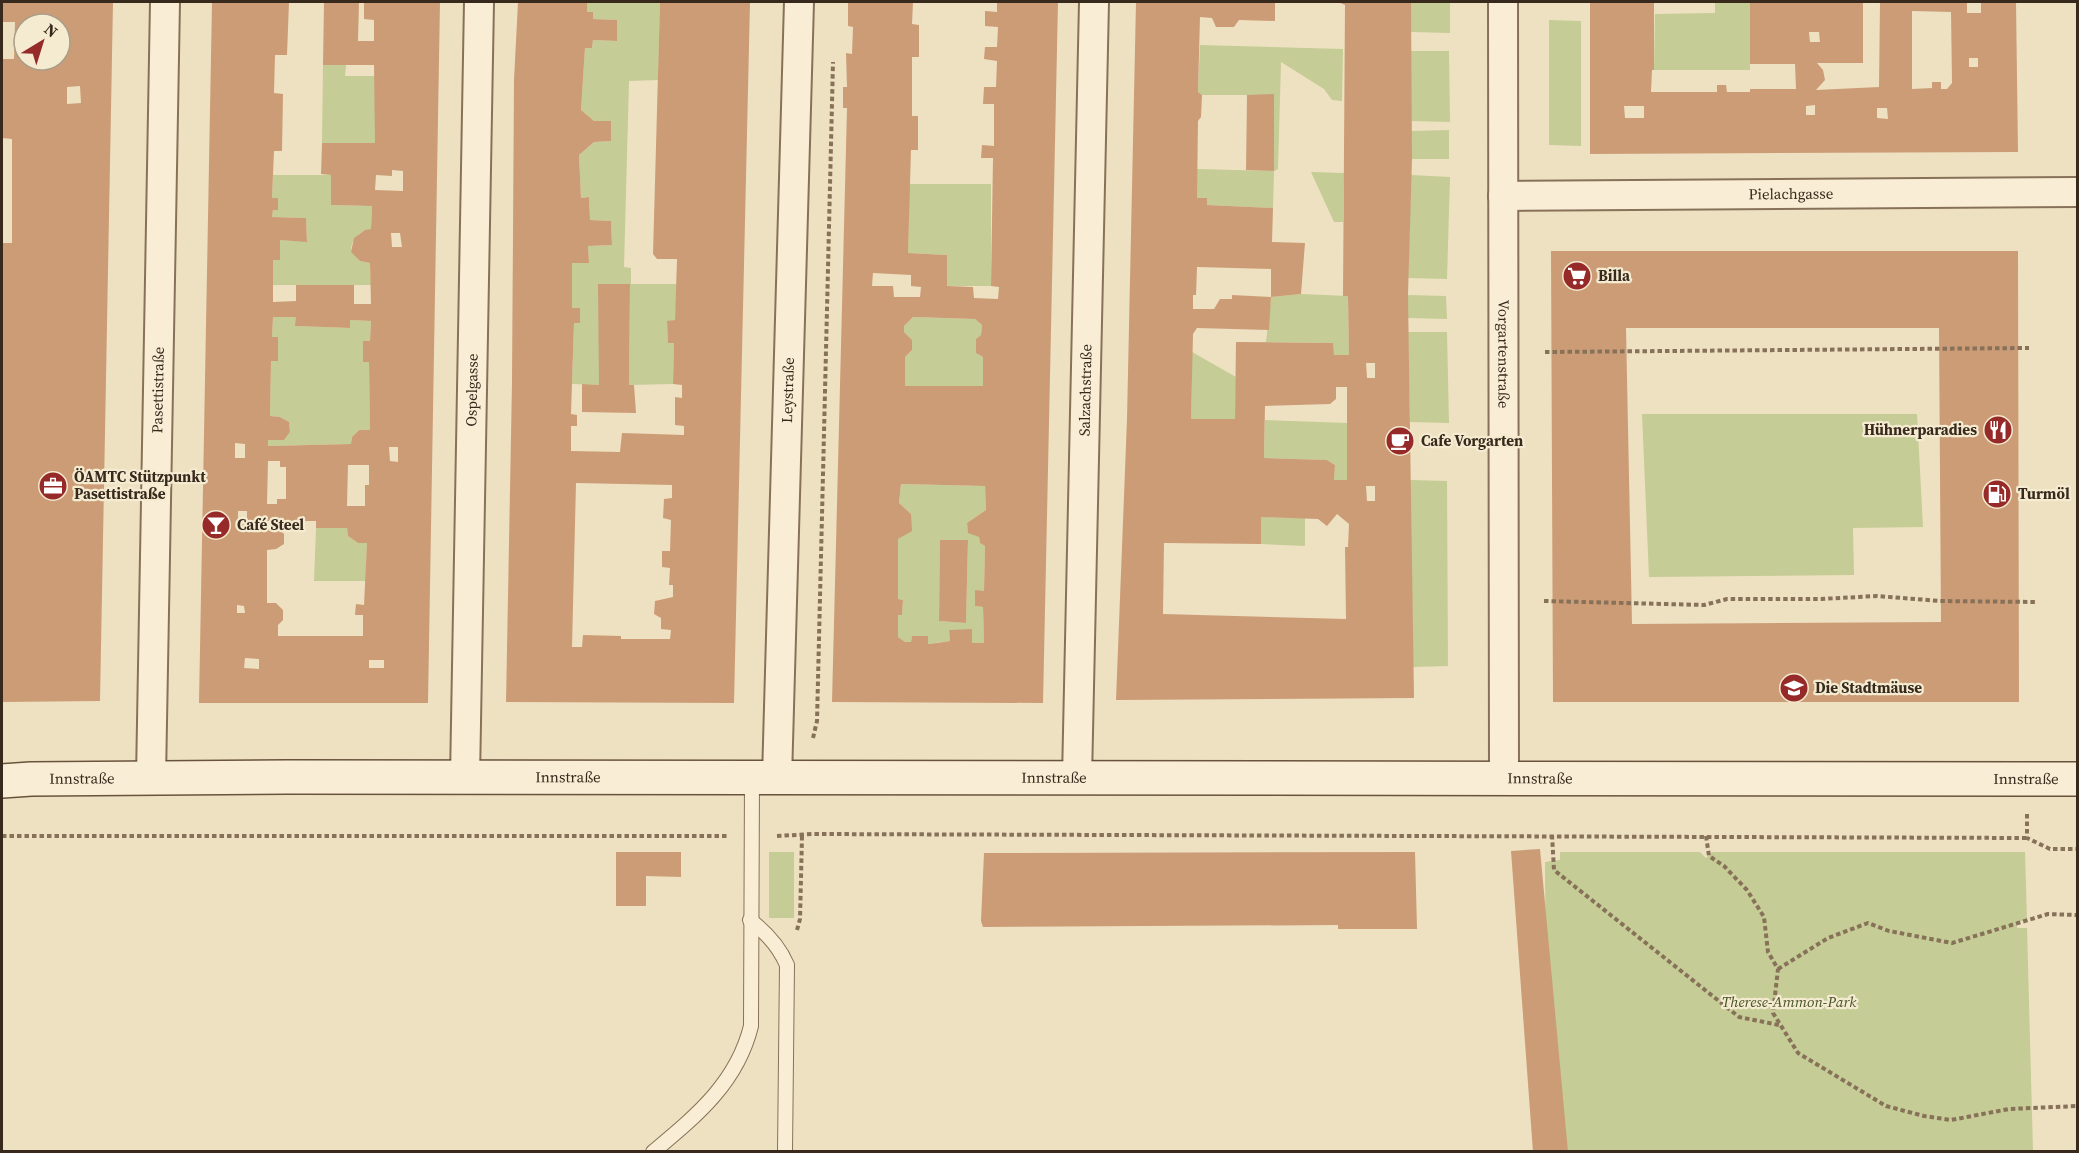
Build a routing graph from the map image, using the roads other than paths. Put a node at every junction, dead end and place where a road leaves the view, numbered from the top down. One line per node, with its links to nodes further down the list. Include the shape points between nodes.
1 (165, 2): 9 (street, Pasettistraße)
2 (479, 2): 10 (street, Ospelgasse)
3 (800, 2): 11 (street, Leystraße)
4 (1094, 2): 12 (street, Salzachstraße)
5 (1503, 2): 7 (street, Vorgartenstraße)
6 (2078, 192): 7 (street, Pielachgasse)
7 (1503, 196): 13 (street, Vorgartenstraße)
8 (11, 778): 9 (main road, Innstraße)
9 (151, 778): 10 (main road, Innstraße)
10 (465, 778): 11 (main road, Innstraße)
11 (765, 778): 12 (main road, Innstraße); 15 (lane, via 752,836)
12 (1077, 778): 13 (main road, Innstraße)
13 (1504, 779): 14 (main road, Innstraße)
14 (2078, 779)
15 (750, 921): 16 (lane, via 751,1026 746,1049 716,1096); 17 (lane, via 773,941 787,965)
16 (653, 1152)
17 (785, 1152)

